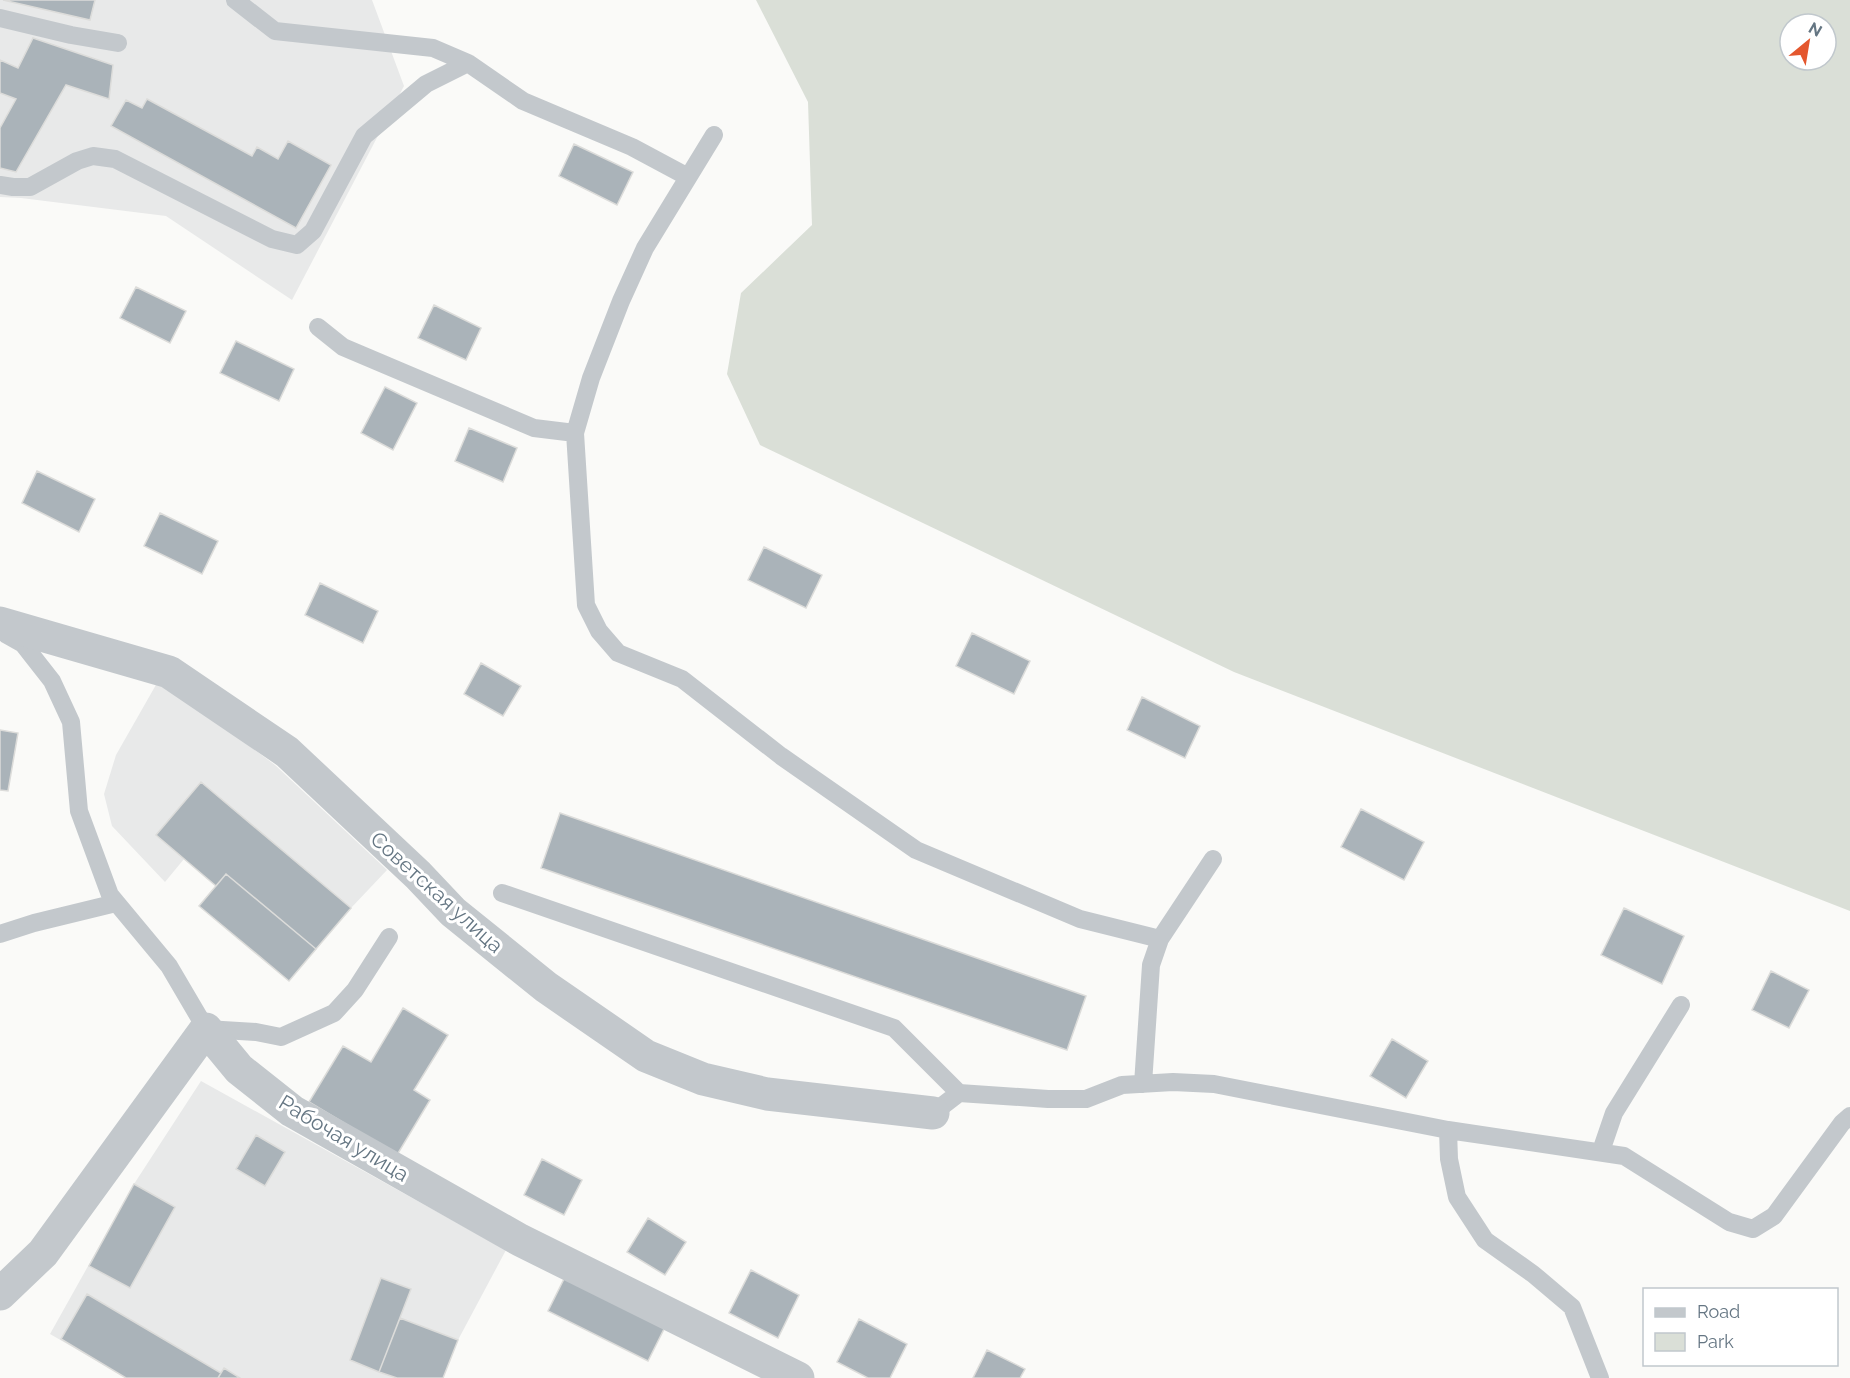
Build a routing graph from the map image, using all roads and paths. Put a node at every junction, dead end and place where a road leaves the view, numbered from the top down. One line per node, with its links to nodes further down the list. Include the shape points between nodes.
1 (235, 0): 4 (lane, via 275,31 433,48)
2 (0, 18): 3 (lane)
3 (118, 43)
4 (468, 63): 6 (lane, via 523,101 633,147); 7 (lane, via 426,84 364,136 313,231 297,245 272,239 115,159 93,156 77,161 30,187)
5 (714, 135): 6 (lane)
6 (688, 177): 9 (lane, via 645,248 621,301)
7 (0, 185)
8 (318, 327): 9 (lane, via 343,347 534,428)
9 (575, 433): 17 (lane, via 586,605 599,631 618,653 682,679 781,756 916,850 1080,919)
10 (0, 623): 22 (street, Советская улица, via 169,672 287,752 453,912 546,987 646,1056 704,1079 767,1094)
11 (0, 631): 14 (lane, via 23,644 52,681 71,722 79,811)
12 (1213, 859): 17 (lane)
13 (502, 893): 21 (lane, via 894,1028)
14 (116, 903): 15 (lane); 19 (lane, via 169,966)
15 (0, 934)
16 (389, 937): 19 (lane, via 356,990 334,1013 281,1037)
17 (1160, 939): 20 (lane, via 1151,965)
18 (1681, 1005): 25 (lane, via 1614,1113)
19 (206, 1029): 26 (street, via 43,1253); 27 (street, Рабочая улица, via 239,1069 292,1111 520,1240)
20 (1143, 1084): 21 (lane, via 1122,1085 1086,1099); 24 (lane, via 1214,1084)
21 (959, 1093): 22 (lane)
22 (933, 1113)
23 (1850, 1116): 25 (lane, via 1774,1216 1753,1229 1730,1222 1624,1156)
24 (1448, 1130): 25 (lane); 28 (lane, via 1456,1197 1485,1240 1572,1307)
25 (1601, 1151)
26 (0, 1293)
27 (798, 1378)
28 (1600, 1378)

